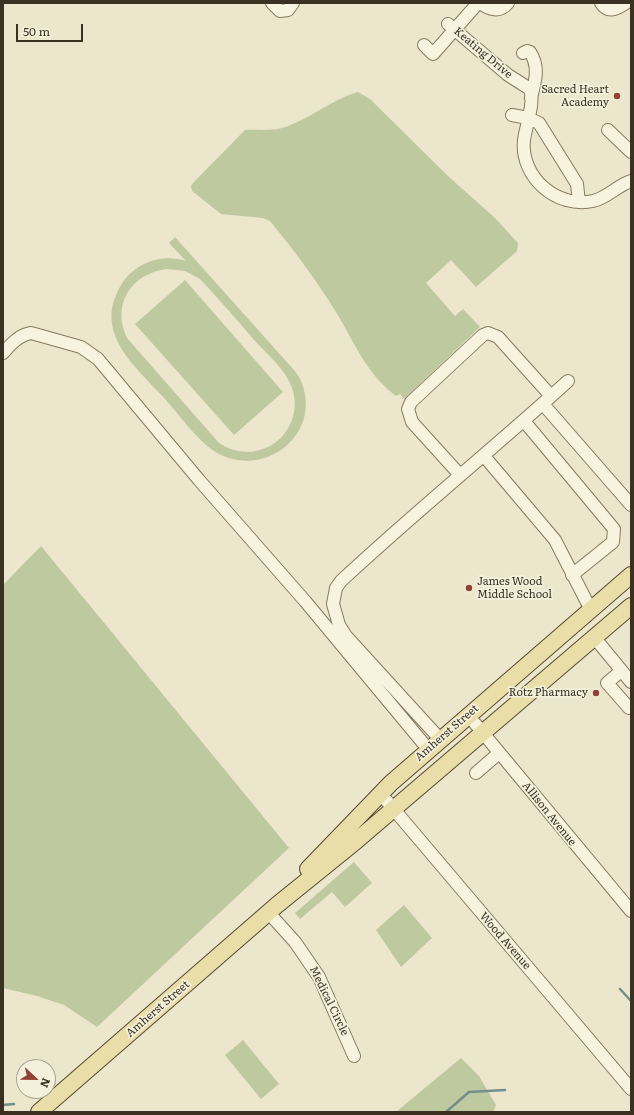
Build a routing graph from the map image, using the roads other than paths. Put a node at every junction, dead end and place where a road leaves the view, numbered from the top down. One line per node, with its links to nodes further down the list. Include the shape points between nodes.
1 (272, 3): 2 (street, via 280,11 288,10)
2 (293, 3)
3 (479, 3): 4 (street, via 495,10 503,8); 8 (street)
4 (508, 3)
5 (601, 3): 6 (street, via 611,10)
6 (626, 3): 7 (street)
7 (631, 12)
8 (451, 27): 9 (street, via 433,54); 11 (street, Keating Drive, via 508,75 529,88)
9 (424, 45)
10 (523, 53): 11 (street, via 530,52 536,67)
11 (531, 99): 13 (street)
12 (512, 115): 13 (street)
13 (528, 118): 17 (street, via 536,120 541,125 577,184); 17 (street, via 524,149 534,178 551,194)
14 (608, 130): 15 (street)
15 (631, 152)
16 (631, 181): 17 (street, via 602,198)
17 (580, 202)
18 (3, 353): 36 (street, via 16,340 31,333 81,347 98,359 199,480)
19 (568, 381): 20 (street)
20 (547, 400): 21 (street); 23 (street, via 498,337 488,333 483,335 411,402 408,409 412,422); 24 (street)
21 (524, 421): 22 (street); 25 (street, via 614,528 613,542)
22 (484, 456): 23 (street); 25 (street, via 555,540)
23 (460, 476): 36 (street, via 341,580 334,596 335,614 346,636)
24 (631, 505)
25 (572, 575): 29 (street)
26 (631, 575): 27 (main road, Amherst Street)
27 (615, 589): 29 (main road, Amherst Street); 30 (main road, via 587,627 587,632)
28 (631, 606): 30 (main road, Amherst Street)
29 (591, 610): 34 (main road, Amherst Street)
30 (594, 637): 31 (street); 35 (main road, Amherst Street)
31 (621, 671): 32 (street); 33 (street, via 607,683)
32 (631, 682)
33 (629, 708)
34 (468, 715): 35 (street, Allison Avenue); 36 (main road, Amherst Street)
35 (482, 733): 37 (street, Allison Avenue); 39 (main road, Amherst Street)
36 (434, 744): 39 (main road, via 445,749 445,756); 40 (main road, Amherst Street)
37 (499, 753): 38 (street); 43 (street, Allison Avenue)
38 (476, 773)
39 (429, 778): 41 (main road, Amherst Street)
40 (380, 793): 41 (street, Wood Avenue); 42 (main road, Amherst Street)
41 (394, 808): 42 (main road, Amherst Street); 45 (street, Wood Avenue)
42 (272, 908): 44 (street, Medical Circle, via 319,977); 46 (main road, Amherst Street)
43 (631, 911)
44 (354, 1056)
45 (631, 1089)
46 (39, 1112)

